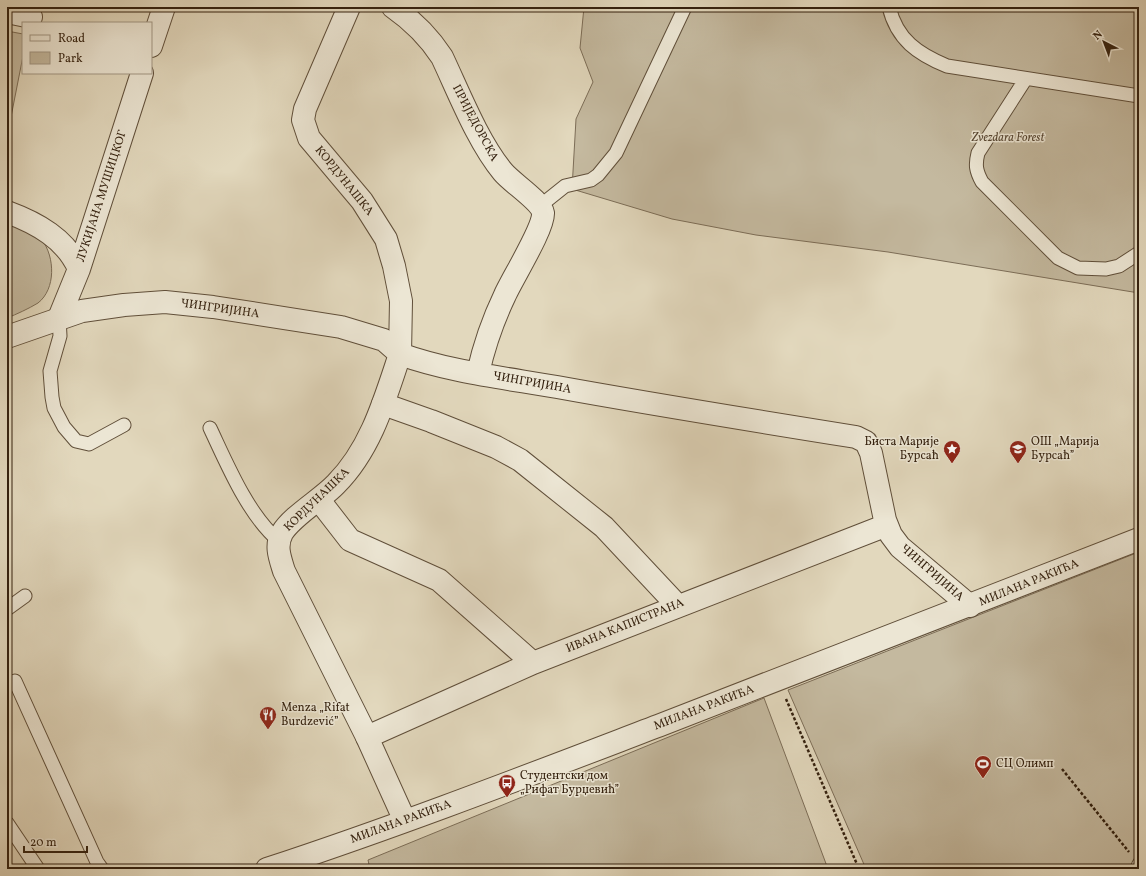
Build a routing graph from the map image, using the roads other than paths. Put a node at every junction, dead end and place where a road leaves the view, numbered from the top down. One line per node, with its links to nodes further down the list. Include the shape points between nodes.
1 (164, 7): 8 (street)
2 (349, 7): 18 (street, КОРДУНАШКА, via 305,109 303,120 309,138 362,201 386,238 401,301)
3 (393, 7): 12 (street, ПРИЈЕДОРСКА, via 422,30 434,45 495,162 513,183)
4 (685, 7): 12 (lane, via 616,153 591,180 565,186)
5 (889, 7): 10 (lane, via 907,43 924,57 947,66)
6 (7, 12): 7 (street)
7 (31, 17)
8 (152, 43)
9 (142, 74): 15 (street, ЛУКИЈАНА МУШИЦКОГ)
10 (1025, 80): 11 (lane); 14 (lane, via 978,153 975,164 982,182 1058,258 1078,268 1106,269 1119,266)
11 (1139, 96)
12 (540, 206): 19 (street, via 543,212 540,226 504,297)
13 (7, 212): 15 (street, via 27,220 55,238 65,246)
14 (1139, 253)
15 (79, 269): 16 (street, ЛУКИЈАНА МУШИЦКОГ)
16 (59, 318): 17 (street, ЧИНГРИЈИНА); 18 (street, ЧИНГРИЈИНА, via 82,311 124,305 186,303 341,327 384,340); 21 (lane, via 60,336 50,371 50,382 54,408 64,427 76,441 89,444)
17 (7, 337)
18 (400, 354): 19 (street, ЧИНГРИЈИНА, via 426,363); 20 (street, КОРДУНАШКА)
19 (478, 373): 24 (street, ЧИНГРИЈИНА, via 856,437 866,442 871,453)
20 (383, 404): 23 (street, КОРДУНАШКА, via 354,462 336,485); 28 (street, via 431,421 520,460 599,523)
21 (124, 425)
22 (210, 428): 26 (lane, via 247,500 266,529)
23 (319, 500): 26 (street, КОРДУНАШКА, via 289,525); 31 (street, via 350,540 439,580)
24 (887, 525): 28 (street, ИВАНА КАПИСТРАНА); 29 (street, ЧИНГРИЈИНА, via 900,546)
25 (1139, 539): 29 (street, МИЛАНА РАКИЋА)
26 (279, 541): 33 (street, КОРДУНАШКА, via 278,552 284,571)
27 (25, 596): 30 (lane)
28 (677, 605): 31 (street, ИВАНА КАПИСТРАНА)
29 (970, 606): 34 (street, МИЛАНА РАКИЋА)
30 (7, 609)
31 (532, 662): 33 (street, ИВАНА КАПИСТРАНА)
32 (15, 681): 38 (lane)
33 (367, 737): 34 (street, КОРДУНАШКА)
34 (405, 821): 39 (street, МИЛАНА РАКИЋА)
35 (7, 823): 37 (lane)
36 (1139, 864): 40 (lane)
37 (38, 869)
38 (102, 869)
39 (267, 869)
40 (1136, 869)

